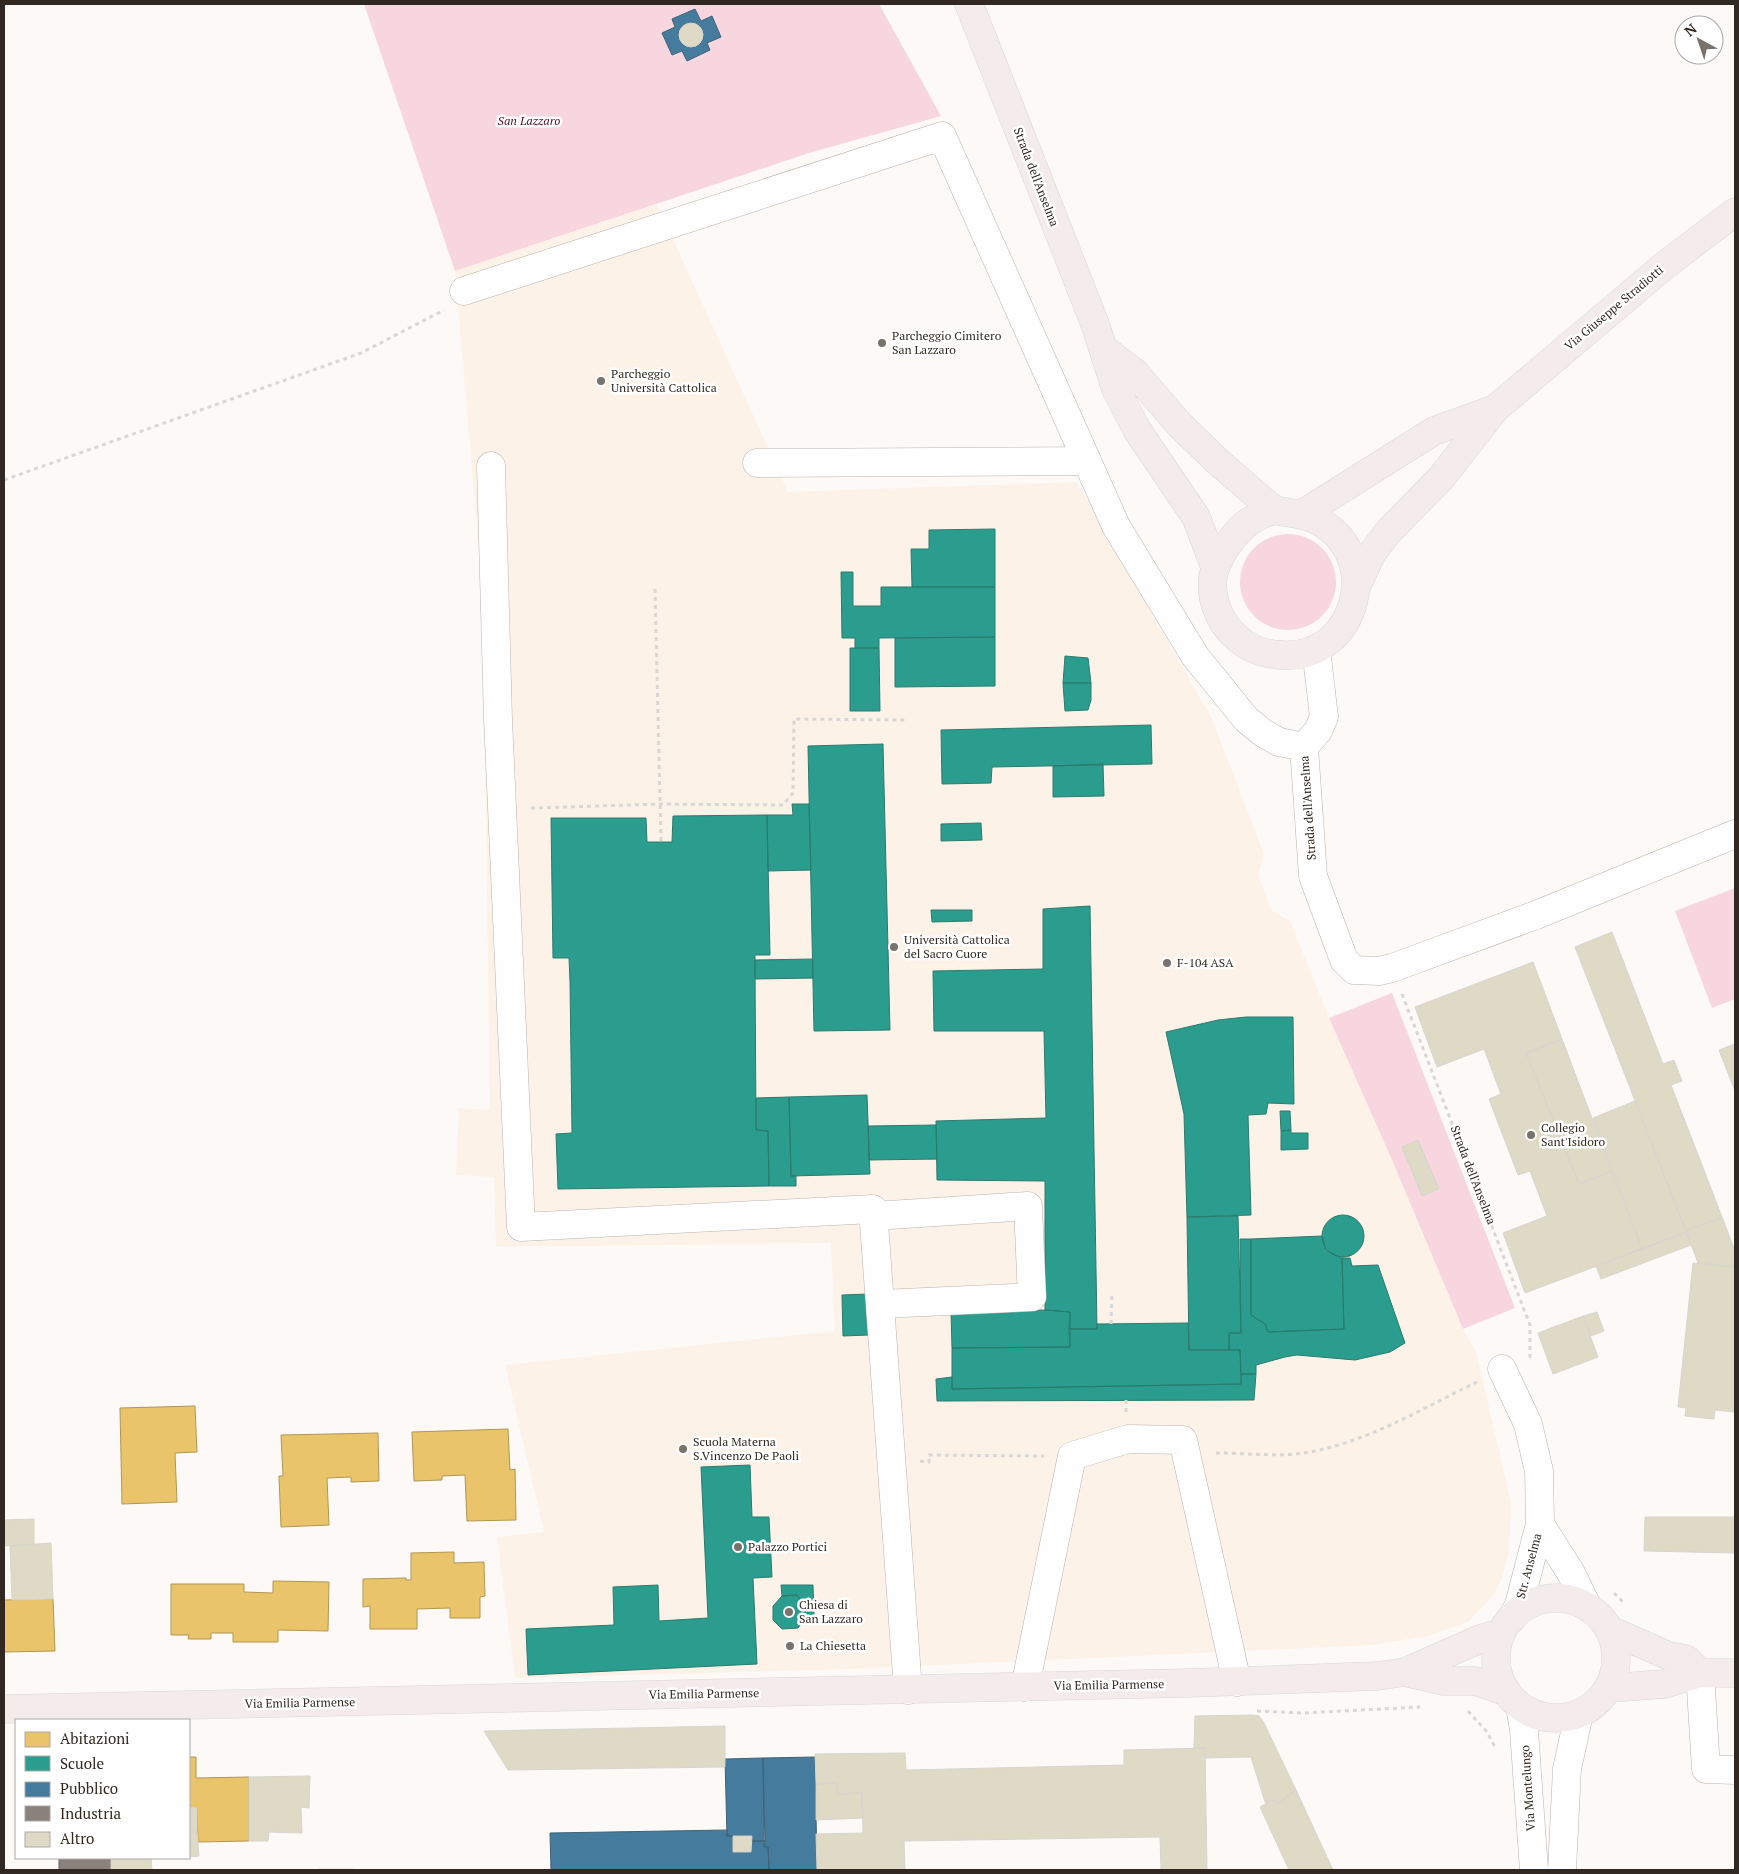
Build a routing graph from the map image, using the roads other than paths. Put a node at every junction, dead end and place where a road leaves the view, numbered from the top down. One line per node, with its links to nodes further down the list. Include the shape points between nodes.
1 (969, 4): 4 (main road, Strada dell'Anselma)
2 (1735, 212): 5 (main road, Via Giuseppe Stradiotti, via 1664,266)
3 (464, 291): 6 (street, via 942,136)
4 (1104, 349): 9 (main road, via 1135,373 1179,424); 11 (main road, Strada dell'Anselma, via 1116,389 1137,430 1196,517)
5 (1495, 408): 10 (main road, Via Giuseppe Stradiotti, via 1434,431); 12 (main road, Via Giuseppe Stradiotti, via 1441,478 1389,531 1372,553)
6 (1086, 461): 7 (street); 14 (street, via 1116,526 1195,656 1246,719 1279,742)
7 (757, 463)
8 (491, 466): 16 (street, via 521,1227)
9 (1274, 510): 10 (main road); 11 (main road, via 1249,522 1233,539)
10 (1302, 514): 12 (main road, via 1327,526 1340,538 1355,569)
11 (1215, 568): 13 (main road, via 1213,594 1216,606 1230,631 1241,642 1268,654 1292,656)
12 (1356, 587): 13 (main road, via 1350,613 1337,634)
13 (1316, 649): 14 (street, Strada dell'Anselma, via 1324,717 1318,731)
14 (1304, 747): 15 (street, Strada dell'Anselma, via 1313,876 1344,960 1354,970 1385,970)
15 (1735, 834)
16 (874, 1212): 17 (street); 17 (street, via 1028,1206 1032,1297)
17 (881, 1304): 29 (street)
18 (1502, 1369): 19 (street, Str. Anselma, via 1528,1424 1539,1471)
19 (1540, 1524): 20 (street); 21 (street, Str. Anselma, via 1519,1605)
20 (1588, 1606): 21 (main road, Via Emilia Parmense, via 1556,1598 1539,1600 1524,1607); 22 (main road, Via Emilia Parmense)
21 (1506, 1626): 23 (main road, Via Emilia Parmense); 30 (main road, via 1496,1664 1500,1678)
22 (1610, 1630): 25 (main road, Via Emilia Parmense, via 1669,1656 1686,1659); 28 (main road, Via Emilia Parmense, via 1616,1659)
23 (1405, 1672): 26 (main road, Via Emilia Parmense); 30 (main road, Via Emilia Parmense, via 1444,1681 1476,1681)
24 (1735, 1673): 25 (main road)
25 (1700, 1674): 28 (main road, via 1665,1684); 33 (street, via 1706,1769)
26 (1237, 1682): 27 (main road, Via Emilia Parmense); 27 (street, via 1183,1440 1128,1439 1072,1456)
27 (1025, 1687): 29 (main road, Via Emilia Parmense)
28 (1608, 1688): 32 (main road, Via Emilia Parmense, via 1596,1703)
29 (908, 1690): 31 (main road, Via Emilia Parmense)
30 (1513, 1699): 32 (main road, Via Emilia Parmense, via 1533,1714 1549,1718); 34 (street, Via Montelungo, via 1524,1730)
31 (4, 1709)
32 (1579, 1714): 35 (street, via 1567,1769)
33 (1735, 1770)
34 (1534, 1870)
35 (1562, 1870)

